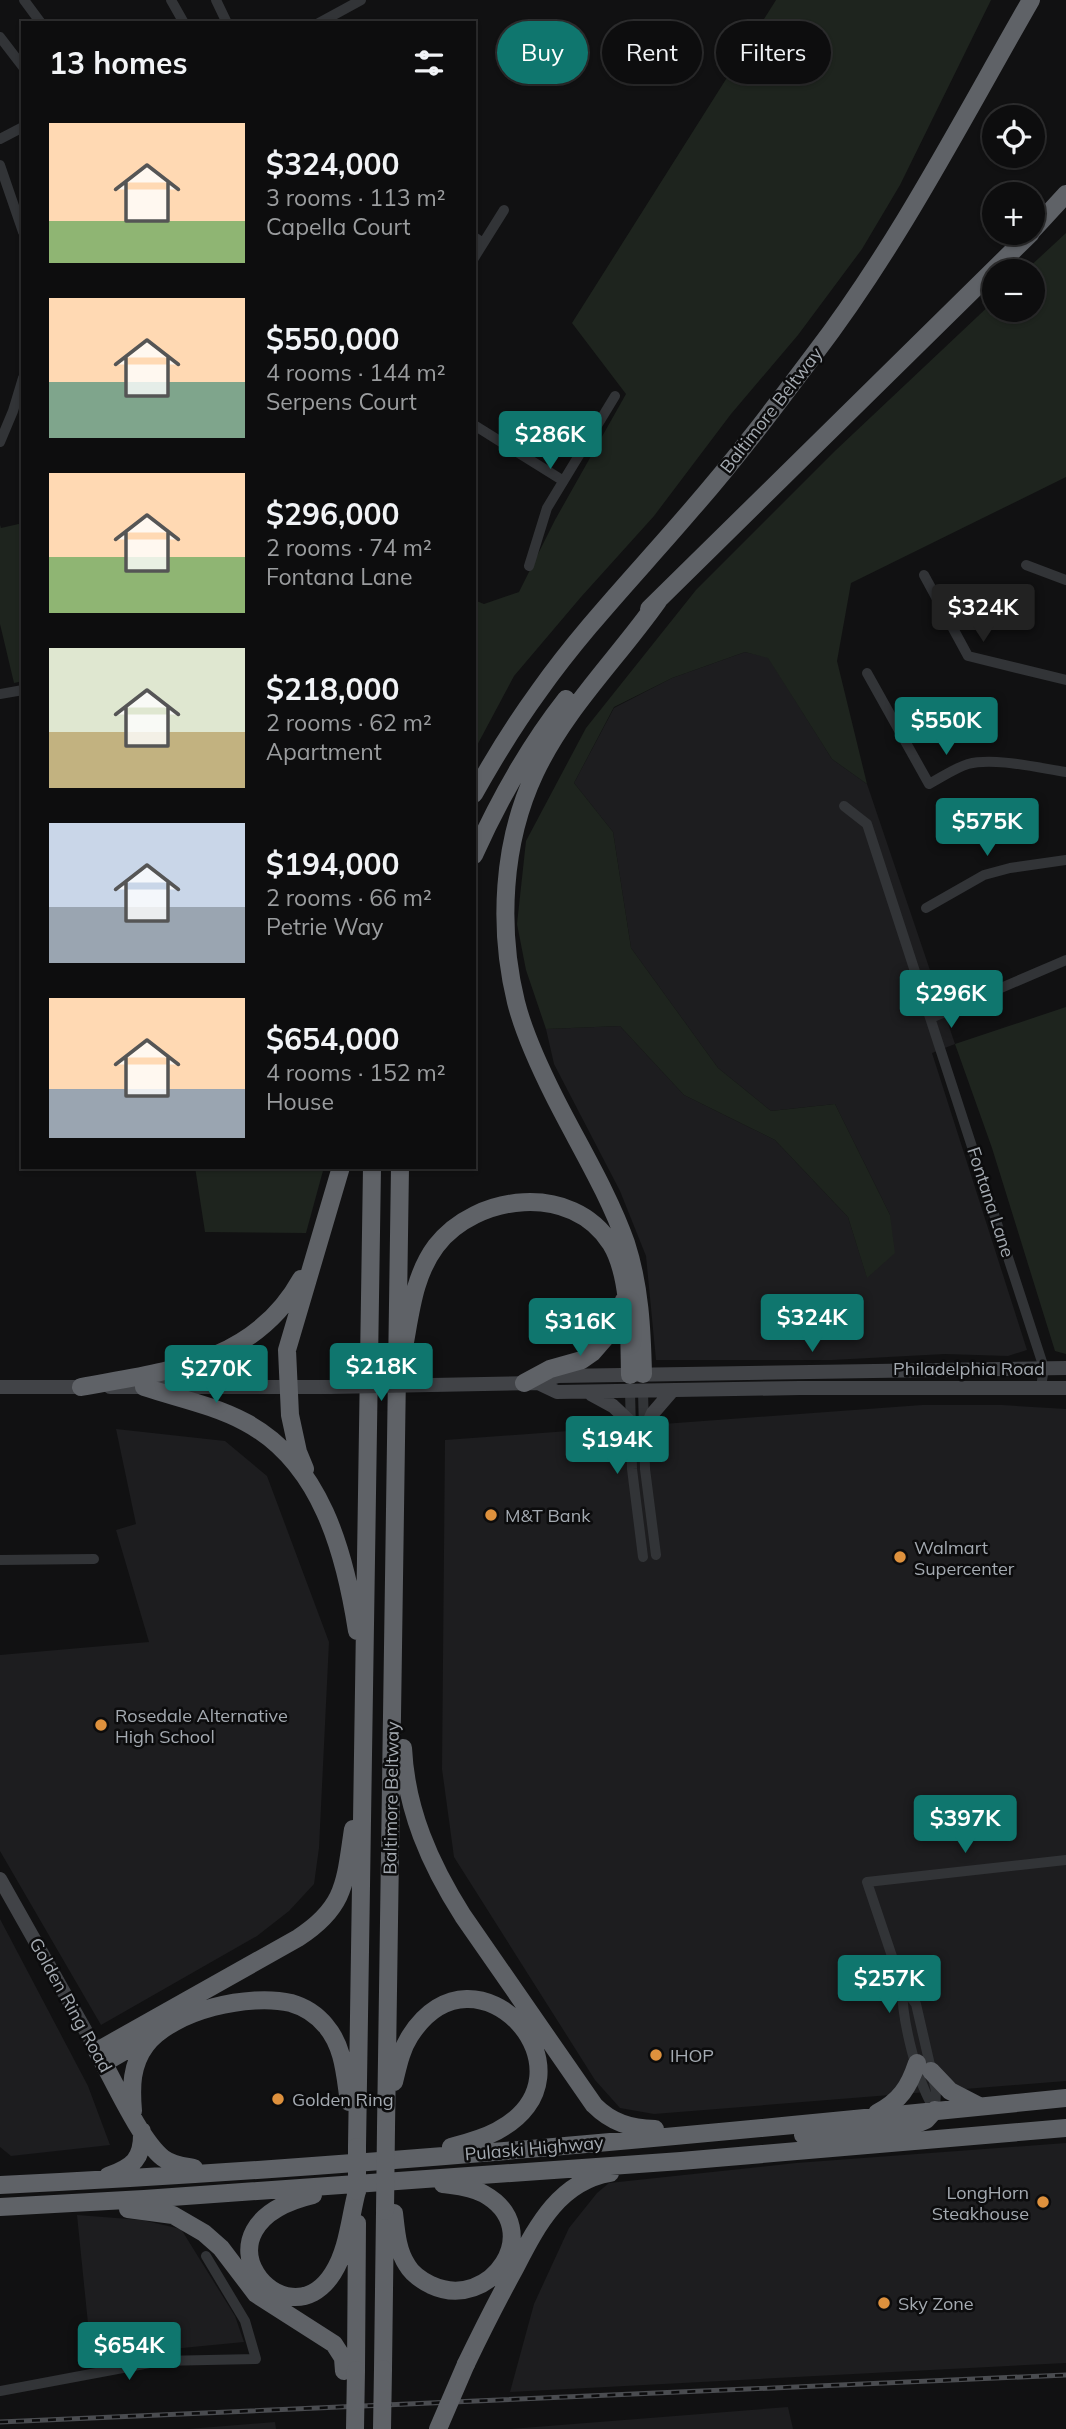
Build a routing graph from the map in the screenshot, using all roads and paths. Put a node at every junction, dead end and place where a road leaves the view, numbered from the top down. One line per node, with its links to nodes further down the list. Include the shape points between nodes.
1 (24, 0): 7 (street)
2 (171, 0): 8 (street)
3 (216, 0): 9 (street)
4 (1020, 0): 25 (highway, via 911,195)
5 (1031, 0): 25 (highway, Baltimore Beltway, via 894,235 816,353)
6 (355, 2): 10 (street)
7 (40, 21)
8 (183, 21)
9 (226, 21)
10 (322, 21)
11 (0, 37): 12 (street)
12 (21, 64)
13 (21, 128): 14 (street)
14 (0, 139)
15 (0, 164): 21 (street)
16 (1066, 194): 19 (highway)
17 (1066, 203): 20 (highway)
18 (504, 210): 22 (street)
19 (1045, 217)
20 (1045, 221)
21 (21, 226)
22 (479, 240)
23 (1019, 245): 34 (highway)
24 (21, 385): 28 (street)
25 (783, 394): 40 (highway, Baltimore Beltway, via 540,689)
26 (615, 396): 29 (street)
27 (476, 426): 29 (street)
28 (0, 442)
29 (562, 480): 31 (street, via 547,508)
30 (1027, 565): 33 (street)
31 (528, 566)
32 (924, 575): 36 (street, via 968,656)
33 (1066, 580)
34 (658, 601): 42 (highway, via 606,652 549,723 510,783); 55 (highway, via 568,715 537,770 516,830 506,906 512,980 525,1030 626,1245 639,1298)
35 (867, 673): 39 (street, via 929,784 975,763)
36 (1066, 680)
37 (21, 690): 38 (street)
38 (0, 694)
39 (1066, 772)
40 (476, 791)
41 (844, 806): 46 (street, Fontana Lane, via 867,824)
42 (476, 851)
43 (1066, 860): 44 (street, via 984,874)
44 (926, 908)
45 (1066, 960): 46 (street)
46 (931, 1018): 52 (street, Fontana Lane)
47 (340, 1169): 50 (highway)
48 (372, 1169): 73 (highway, Baltimore Beltway)
49 (400, 1169): 62 (highway, Baltimore Beltway)
50 (318, 1249): 57 (highway, via 297,1287 274,1315 224,1353 182,1368); 59 (highway, via 287,1350)
51 (625, 1297): 54 (highway, via 612,1329 592,1353 550,1369); 55 (highway); 62 (highway, via 611,1244 580,1215 531,1202 485,1210 451,1230 424,1266 413,1299)
52 (1044, 1368): 53 (main road, Philadelphia Road); 55 (main road, Philadelphia Road); 60 (street, Fontana Lane)
53 (1066, 1368)
54 (531, 1383): 55 (main road, Philadelphia Road, via 558,1376); 59 (main road, Philadelphia Road, bridge); 64 (main road, Philadelphia Road, via 556,1392)
55 (636, 1383): 63 (main road, Philadelphia Road); 64 (main road, Philadelphia Road); 65 (street); 66 (street)
56 (0, 1387): 57 (main road, Philadelphia Road)
57 (81, 1387): 58 (main road, Philadelphia Road)
58 (144, 1387): 59 (main road, Philadelphia Road); 67 (highway, via 247,1423 283,1450)
59 (288, 1387): 67 (highway, via 293,1435)
60 (1041, 1387): 61 (main road, Philadelphia Road); 63 (main road, Philadelphia Road)
61 (1066, 1388)
62 (397, 1389): 72 (highway, Baltimore Beltway)
63 (672, 1391): 66 (main road, via 653,1413)
64 (586, 1392): 65 (main road, via 613,1406)
65 (631, 1423): 69 (street)
66 (643, 1436): 68 (street)
67 (311, 1485): 73 (highway, via 345,1570)
68 (656, 1555)
69 (643, 1557)
70 (94, 1559): 71 (street)
71 (0, 1560)
72 (394, 1602): 86 (highway, Baltimore Beltway); 89 (highway, via 404,1774 424,1845 446,1889 587,2096 604,2114 634,2127)
73 (365, 1684): 74 (highway, Baltimore Beltway)
74 (363, 1750): 79 (highway, via 343,1891 331,1911 313,1929); 90 (highway, Baltimore Beltway)
75 (1066, 1860): 77 (street, via 867,1882)
76 (0, 1879): 79 (main road, Golden Ring Road)
77 (902, 1986): 80 (street, via 902,2004); 80 (street, via 916,2004)
78 (160, 2030): 79 (highway); 84 (highway, via 135,2064); 90 (highway, via 197,2013 247,2001 279,2001 310,2011 327,2026 340,2049)
79 (100, 2057): 84 (highway, Golden Ring Road)
80 (924, 2067): 82 (highway, via 950,2091); 83 (street, via 936,2091); 83 (street, via 924,2094); 85 (highway, via 895,2102)
81 (1066, 2098): 82 (highway, Pulaski Highway)
82 (979, 2106): 83 (highway, Pulaski Highway)
83 (935, 2110): 85 (highway, Pulaski Highway); 94 (highway, via 912,2126 586,2155)
84 (133, 2114): 88 (highway, Golden Ring Road)
85 (870, 2117): 89 (highway, Pulaski Highway)
86 (386, 2120): 91 (highway, via 403,2048 417,2027 442,2006 470,1999 485,2001 507,2011 529,2034 537,2061 537,2084 521,2112 485,2136); 101 (highway, Baltimore Beltway, bridge)
87 (1066, 2128): 92 (highway, Pulaski Highway)
88 (142, 2131): 93 (highway, Golden Ring Road, via 173,2164); 96 (highway, via 143,2146 134,2162 125,2170)
89 (711, 2132): 91 (highway, Pulaski Highway)
90 (356, 2137): 98 (highway, Baltimore Beltway, bridge)
91 (412, 2158): 93 (highway, Pulaski Highway)
92 (681, 2161): 94 (highway, Pulaski Highway); 109 (highway, bridge, via 599,2175 560,2198 540,2222 466,2364)
93 (232, 2172): 96 (highway, Pulaski Highway)
94 (480, 2174): 95 (highway, Pulaski Highway)
95 (412, 2179): 98 (highway, Pulaski Highway); 101 (highway, via 474,2190 505,2212 512,2233 500,2269 474,2288 440,2289 405,2263)
96 (92, 2181): 97 (highway, Pulaski Highway)
97 (0, 2185)
98 (362, 2187): 99 (highway, Pulaski Highway); 102 (highway, Baltimore Beltway); 102 (highway, via 290,2201 265,2215 251,2239 249,2254 256,2277 280,2294 300,2296 323,2286 333,2274)
99 (73, 2204): 100 (highway, Pulaski Highway); 104 (highway, via 148,2210 193,2225 221,2248 256,2294 334,2344)
100 (0, 2207)
101 (389, 2212): 108 (highway, Baltimore Beltway, bridge)
102 (354, 2214): 104 (highway)
103 (206, 2256): 105 (street, via 245,2321 256,2358 160,2361)
104 (350, 2371): 106 (highway); 107 (highway, bridge)
105 (0, 2391)
106 (349, 2429)
107 (355, 2429)
108 (382, 2429)
109 (438, 2429)

